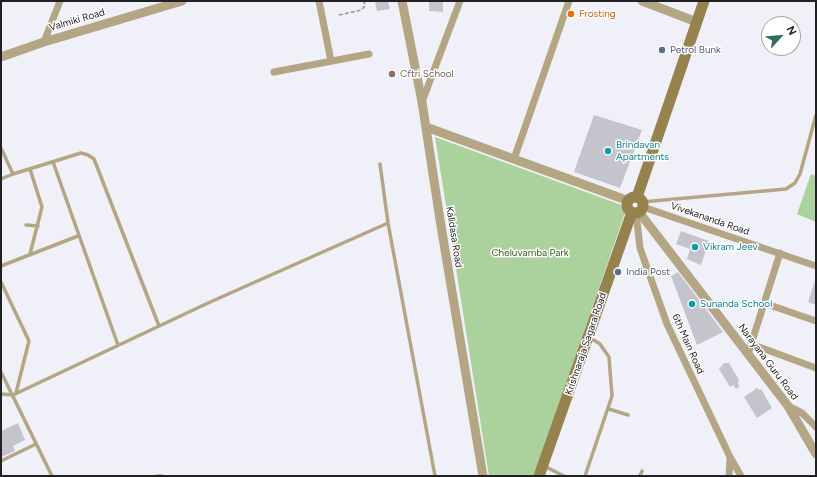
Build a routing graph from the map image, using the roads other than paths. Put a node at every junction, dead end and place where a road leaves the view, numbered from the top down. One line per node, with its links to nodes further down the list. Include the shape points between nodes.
1 (60, 1): 10 (street)
2 (182, 1): 10 (street, Valmiki Road)
3 (319, 1): 13 (street)
4 (402, 1): 15 (street, Kalidasa Road)
5 (460, 1): 15 (street)
6 (570, 1): 20 (street)
7 (642, 1): 9 (street)
8 (704, 1): 9 (main road, Krishnaraja Sagara Road)
9 (697, 22): 26 (main road, Krishnaraja Sagara Road)
10 (44, 42): 12 (street, Valmiki Road)
11 (369, 54): 13 (street)
12 (1, 57)
13 (330, 61): 14 (street)
14 (274, 72)
15 (422, 102): 17 (street, Kalidasa Road)
16 (816, 115): 18 (lane)
17 (426, 127): 20 (street); 61 (street, Kalidasa Road)
18 (814, 127): 26 (lane, via 800,174 795,183 786,189)
19 (1, 148): 24 (lane)
20 (514, 159): 26 (street)
21 (53, 162): 23 (lane); 30 (lane); 38 (lane, via 81,153 94,159)
22 (380, 164): 27 (lane)
23 (30, 169): 24 (lane); 29 (lane, via 42,206)
24 (13, 174): 25 (lane)
25 (1, 179)
26 (637, 206): 31 (street, Vivekananda Road); 39 (main road, Krishnaraja Sagara Road); 42 (street, Narayana Guru Road); 53 (street, 6th Main Road, via 640,248 667,324)
27 (388, 223): 38 (lane); 60 (lane)
28 (26, 225): 29 (lane)
29 (38, 226): 32 (lane)
30 (78, 236): 32 (lane); 41 (lane)
31 (780, 253): 34 (street, Vivekananda Road); 36 (street)
32 (30, 254): 33 (lane)
33 (1, 266)
34 (816, 266)
35 (1, 282): 46 (lane, via 30,341)
36 (764, 303): 37 (street); 40 (street)
37 (816, 321)
38 (159, 326): 41 (lane)
39 (588, 337): 48 (lane, via 600,344 609,357 612,396); 55 (main road, Krishnaraja Sagara Road)
40 (751, 344): 42 (street); 43 (street)
41 (118, 345): 46 (lane)
42 (748, 354): 47 (street, Narayana Guru Road)
43 (816, 368)
44 (1, 372): 46 (lane)
45 (1, 394): 46 (lane)
46 (14, 394): 51 (lane)
47 (788, 406): 50 (street, via 802,413); 52 (street, Narayana Guru Road)
48 (609, 409): 49 (lane); 64 (lane)
49 (628, 415)
50 (816, 427)
51 (36, 444): 54 (lane); 57 (lane)
52 (816, 454)
53 (730, 458): 66 (street); 67 (street, 6th Main Road)
54 (1, 461)
55 (543, 465): 62 (main road, Krishnaraja Sagara Road); 63 (lane)
56 (642, 471): 65 (lane)
57 (52, 476)
58 (156, 476): 59 (lane)
59 (162, 476)
60 (435, 476)
61 (483, 476)
62 (540, 476)
63 (564, 476)
64 (585, 476)
65 (640, 476)
66 (729, 476)
67 (741, 476)

